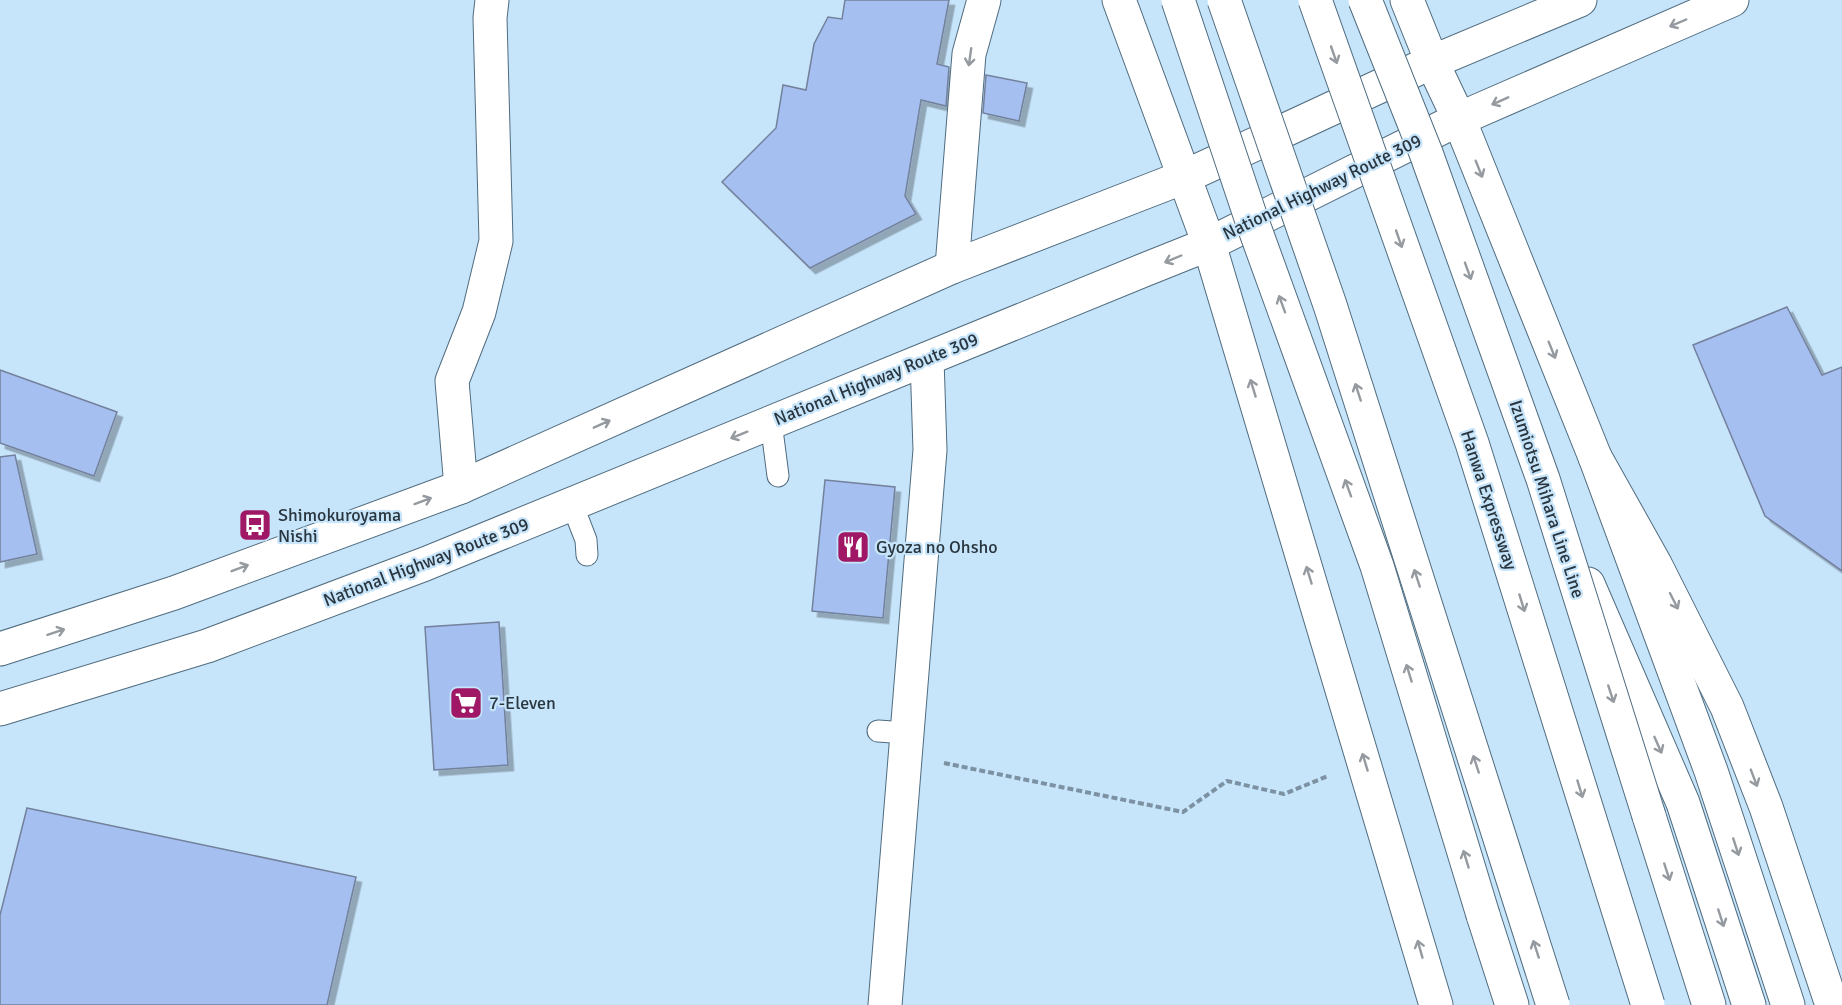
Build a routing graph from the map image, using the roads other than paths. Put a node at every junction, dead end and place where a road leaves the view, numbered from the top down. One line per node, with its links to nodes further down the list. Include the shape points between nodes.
1 (492, 0): 21 (main road, via 496,241 479,312 452,381)
2 (984, 0): 15 (main road, one-way to 15, via 969,54)
3 (1119, 0): 13 (main road)
4 (1178, 0): 28 (main road, one-way to 4, bridge, via 1377,566 1252,221)
5 (1224, 0): 29 (main road, one-way to 5, bridge, via 1330,305)
6 (1315, 0): 30 (main road, Hanwa Expressway, one-way to 30, bridge, via 1472,443)
7 (1365, 0): 20 (main road, Izumiotsu Mihara Line Line, one-way to 20, bridge, via 1426,153)
8 (1407, 0): 11 (main road)
9 (1580, 0): 11 (main road)
10 (1732, 0): 12 (main road, National Highway Route 309, one-way to 12)
11 (1432, 62): 12 (main road); 13 (main road)
12 (1459, 119): 14 (main road, National Highway Route 309); 18 (main road, one-way to 18)
13 (1184, 177): 14 (main road); 15 (main road)
14 (1209, 244): 16 (main road, National Highway Route 309, one-way to 16); 27 (main road, one-way to 14)
15 (952, 267): 21 (main road, one-way to 15)
16 (927, 359): 17 (main road, National Highway Route 309); 26 (main road, via 930,450 897,740)
17 (771, 422): 19 (lane); 22 (main road, National Highway Route 309, one-way to 22)
18 (1595, 457): 33 (main road, one-way to 33, via 1711,771); 34 (main road, one-way to 34, via 1655,564 1727,707 1766,807)
19 (778, 476)
20 (1543, 479): 31 (main road, Izumiotsu Mihara Line Line, one-way to 31, bridge); 32 (main road, one-way to 32, bridge, via 1683,803)
21 (462, 487): 24 (main road, one-way to 21, via 174,593)
22 (572, 504): 23 (lane, via 586,540); 25 (main road, National Highway Route 309, via 207,646)
23 (587, 555)
24 (0, 649)
25 (0, 709)
26 (885, 1005)
27 (1436, 1005)
28 (1512, 1005)
29 (1553, 1005)
30 (1648, 1005)
31 (1709, 1005)
32 (1749, 1005)
33 (1788, 1005)
34 (1832, 1005)

